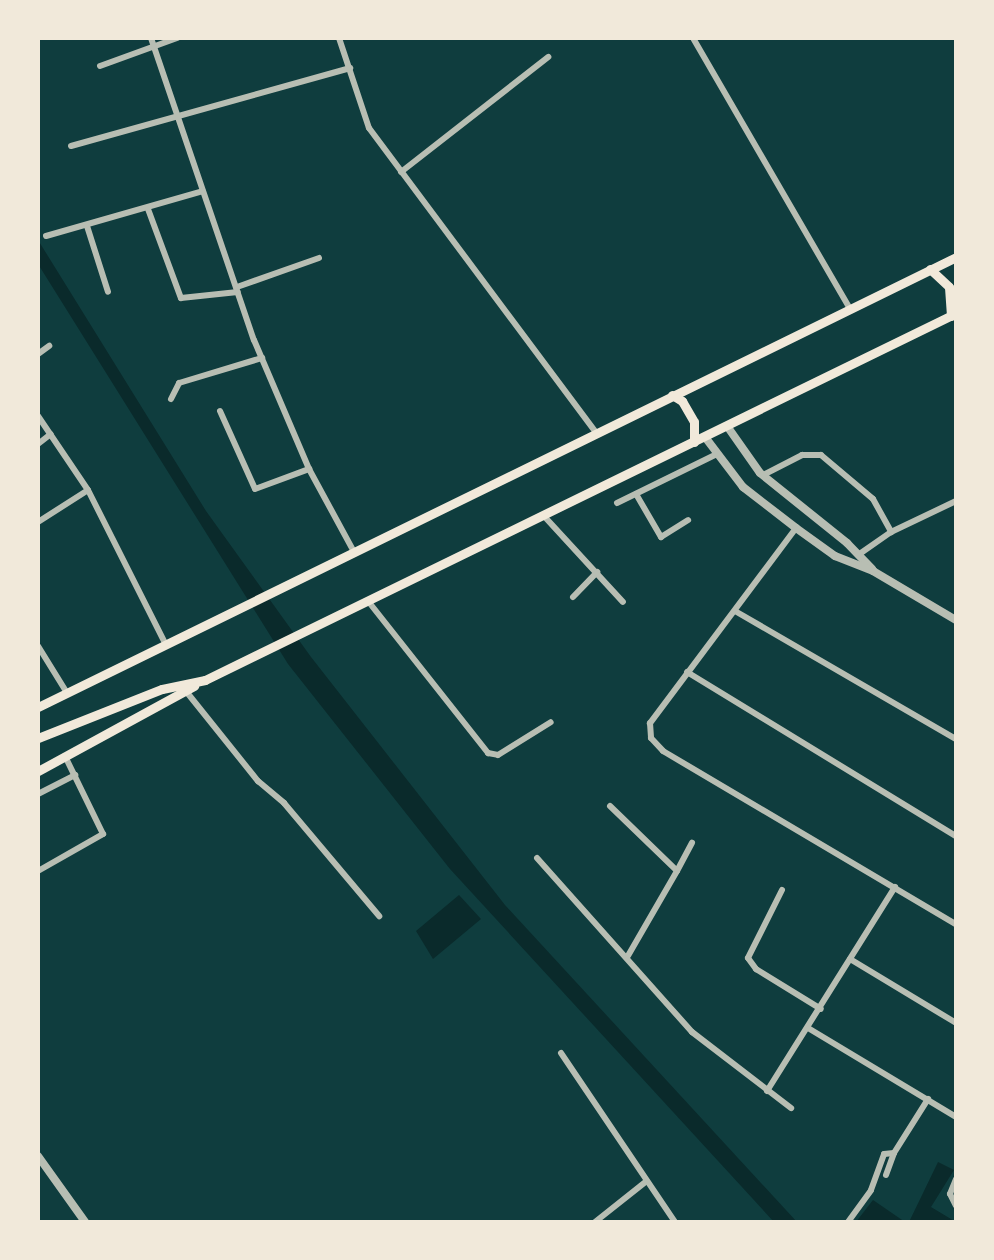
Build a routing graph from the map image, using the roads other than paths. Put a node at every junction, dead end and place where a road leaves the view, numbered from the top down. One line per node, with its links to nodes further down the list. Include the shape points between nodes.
1 (177, 38): 4 (street)
2 (339, 38): 7 (street)
3 (694, 38): 20 (street)
4 (153, 42): 6 (street); 8 (street)
5 (548, 57): 10 (street)
6 (100, 66)
7 (350, 68): 8 (street); 10 (street, via 369,128)
8 (181, 116): 9 (street); 11 (street)
9 (72, 146)
10 (400, 172): 30 (street)
11 (203, 191): 12 (street); 18 (street)
12 (148, 209): 13 (street); 18 (street, via 179,296)
13 (87, 226): 14 (street); 19 (street)
14 (46, 236)
15 (956, 257): 17 (main road)
16 (319, 258): 18 (street)
17 (930, 269): 20 (main road); 21 (main road, via 949,287)
18 (238, 290): 24 (street)
19 (108, 292)
20 (849, 307): 25 (main road)
21 (954, 315): 29 (main road)
22 (49, 346): 23 (street)
23 (38, 354)
24 (262, 358): 26 (street, via 179,383); 36 (street)
25 (672, 395): 30 (main road); 33 (main road, via 694,422)
26 (171, 399)
27 (220, 411): 36 (street, via 258,491)
28 (38, 416): 31 (street)
29 (726, 426): 32 (main road); 37 (street)
30 (596, 432): 48 (main road)
31 (51, 434): 34 (street); 38 (street)
32 (705, 436): 33 (main road); 35 (street)
33 (694, 442): 43 (main road)
34 (38, 444)
35 (715, 455): 39 (street); 46 (street, via 743,488)
36 (310, 469): 48 (street)
37 (763, 475): 42 (street); 47 (street, via 802,455 821,455 873,498)
38 (88, 490): 45 (street); 58 (street)
39 (636, 494): 40 (street); 44 (street, via 661,538)
40 (617, 502)
41 (956, 502): 47 (street)
42 (809, 511): 46 (street); 49 (street)
43 (543, 515): 51 (street); 53 (main road)
44 (688, 520)
45 (38, 522)
46 (796, 528): 50 (street, via 835,556); 55 (street)
47 (891, 532): 49 (street)
48 (356, 554): 58 (main road)
49 (858, 555): 50 (street)
50 (873, 571): 56 (street)
51 (596, 572): 52 (street); 54 (street)
52 (573, 597)
53 (368, 600): 60 (main road); 64 (street, via 488,754 498,755)
54 (623, 602)
55 (736, 611): 59 (street); 66 (street)
56 (956, 620)
57 (38, 646): 62 (street)
58 (166, 646): 62 (main road)
59 (686, 672): 72 (street); 77 (street, via 650,722 658,747)
60 (205, 680): 61 (main road); 65 (main road)
61 (186, 690): 67 (main road); 79 (street)
62 (67, 693): 63 (main road)
63 (38, 707)
64 (551, 722)
65 (38, 738)
66 (956, 739)
67 (66, 758): 68 (main road); 69 (street)
68 (38, 771)
69 (75, 776): 70 (street); 76 (street, via 103,834)
70 (38, 794)
71 (610, 806): 75 (street)
72 (956, 836)
73 (692, 843): 75 (street)
74 (537, 858): 81 (street)
75 (677, 871): 81 (street)
76 (38, 872)
77 (895, 888): 80 (street); 82 (street)
78 (782, 890): 83 (street, via 748,958 756,970)
79 (379, 916)
80 (956, 924)
81 (628, 956): 87 (street, via 692,1032)
82 (850, 959): 83 (street); 84 (street)
83 (821, 1008): 85 (street)
84 (956, 1023)
85 (808, 1028): 87 (street); 88 (street)
86 (560, 1053): 95 (street)
87 (767, 1091): 89 (street)
88 (928, 1099): 90 (street); 91 (street)
89 (791, 1108)
90 (956, 1118)
91 (894, 1154): 93 (street); 102 (street, via 884,1154 871,1190)
92 (38, 1156): 98 (street)
93 (886, 1176)
94 (956, 1179): 96 (street, via 950,1188)
95 (644, 1183): 97 (street); 101 (street)
96 (956, 1206)
97 (608, 1213): 99 (street); 100 (street)
98 (85, 1222)
99 (594, 1222)
100 (614, 1222)
101 (674, 1222)
102 (848, 1222)

